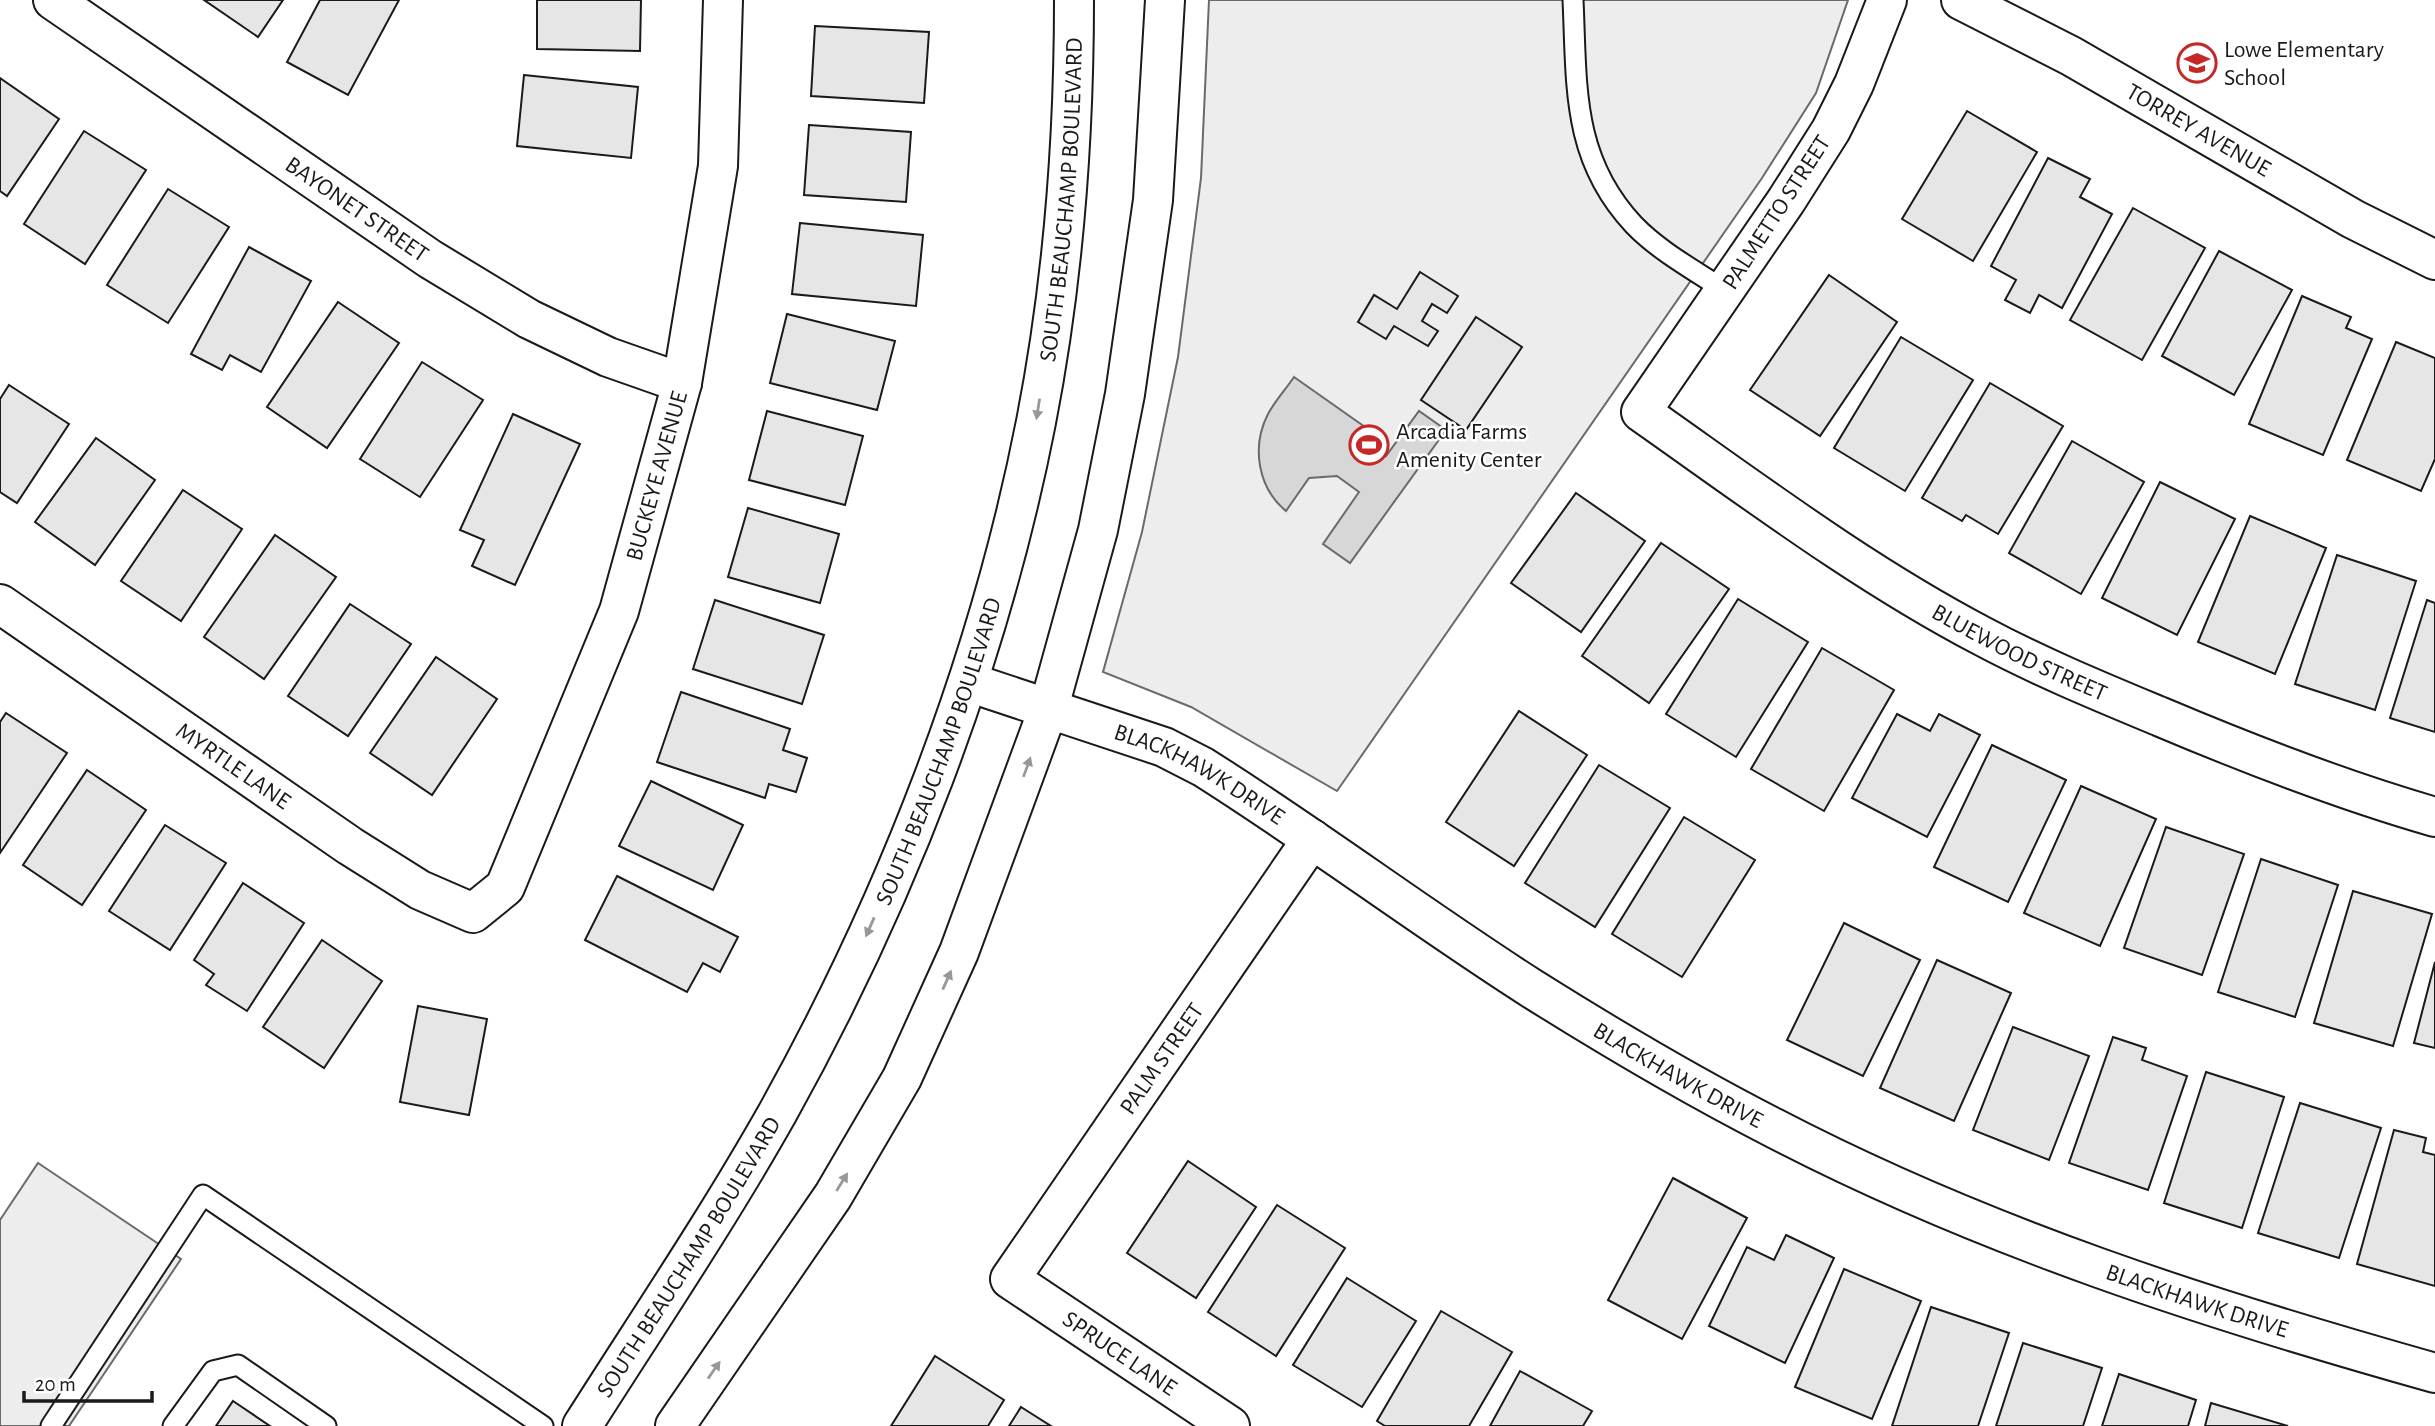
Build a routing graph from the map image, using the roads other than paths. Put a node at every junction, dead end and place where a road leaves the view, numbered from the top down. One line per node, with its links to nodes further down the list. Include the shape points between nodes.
1 (53, 0): 10 (street, BAYONET STREET, via 430,259 529,319 608,358)
2 (723, 0): 10 (street, BUCKEYE AVENUE, via 718,166)
3 (1074, 0): 13 (street, SOUTH BEAUCHAMP BOULEVARD, one-way to 13, via 1069,150 1041,393 1008,547)
4 (1165, 0): 14 (street, via 1153,200 1125,394 1098,530)
5 (1573, 0): 9 (lane, via 1578,116 1595,172 1634,226)
6 (1887, 0): 9 (street, PALMETTO STREET, via 1854,84 1830,130)
7 (1961, 0): 8 (street, TORREY AVENUE, via 2048,43 2353,219)
8 (2435, 260)
9 (1724, 290): 11 (street, PALMETTO STREET)
10 (682, 383): 17 (street, BUCKEYE AVENUE, via 619,611 505,887)
11 (1641, 412): 15 (street, BLUEWOOD STREET, via 1795,521 1982,636 2229,745 2359,795)
12 (0, 604): 17 (street, MYRTLE LANE, via 350,846 420,890)
13 (968, 682): 14 (street, BLACKHAWK DRIVE); 24 (street, SOUTH BEAUCHAMP BOULEVARD, one-way to 24, via 877,911 813,1044 719,1211)
14 (1049, 707): 16 (street, BLACKHAWK DRIVE, via 1183,757); 25 (street, one-way to 14, via 833,1196 902,1078 959,952)
15 (2435, 817)
16 (1312, 839): 18 (street, PALM STREET); 19 (street, BLACKHAWK DRIVE, via 1529,986 1770,1126 1836,1159 1972,1220 2109,1273 2255,1322)
17 (473, 913)
18 (1010, 1279): 26 (street, SPRUCE LANE)
19 (2435, 1373)
20 (51, 1426): 23 (lane, via 203,1195)
21 (173, 1426): 22 (lane, via 213,1371 238,1365)
22 (326, 1426)
23 (543, 1426)
24 (582, 1426)
25 (675, 1426)
26 (1230, 1426)

